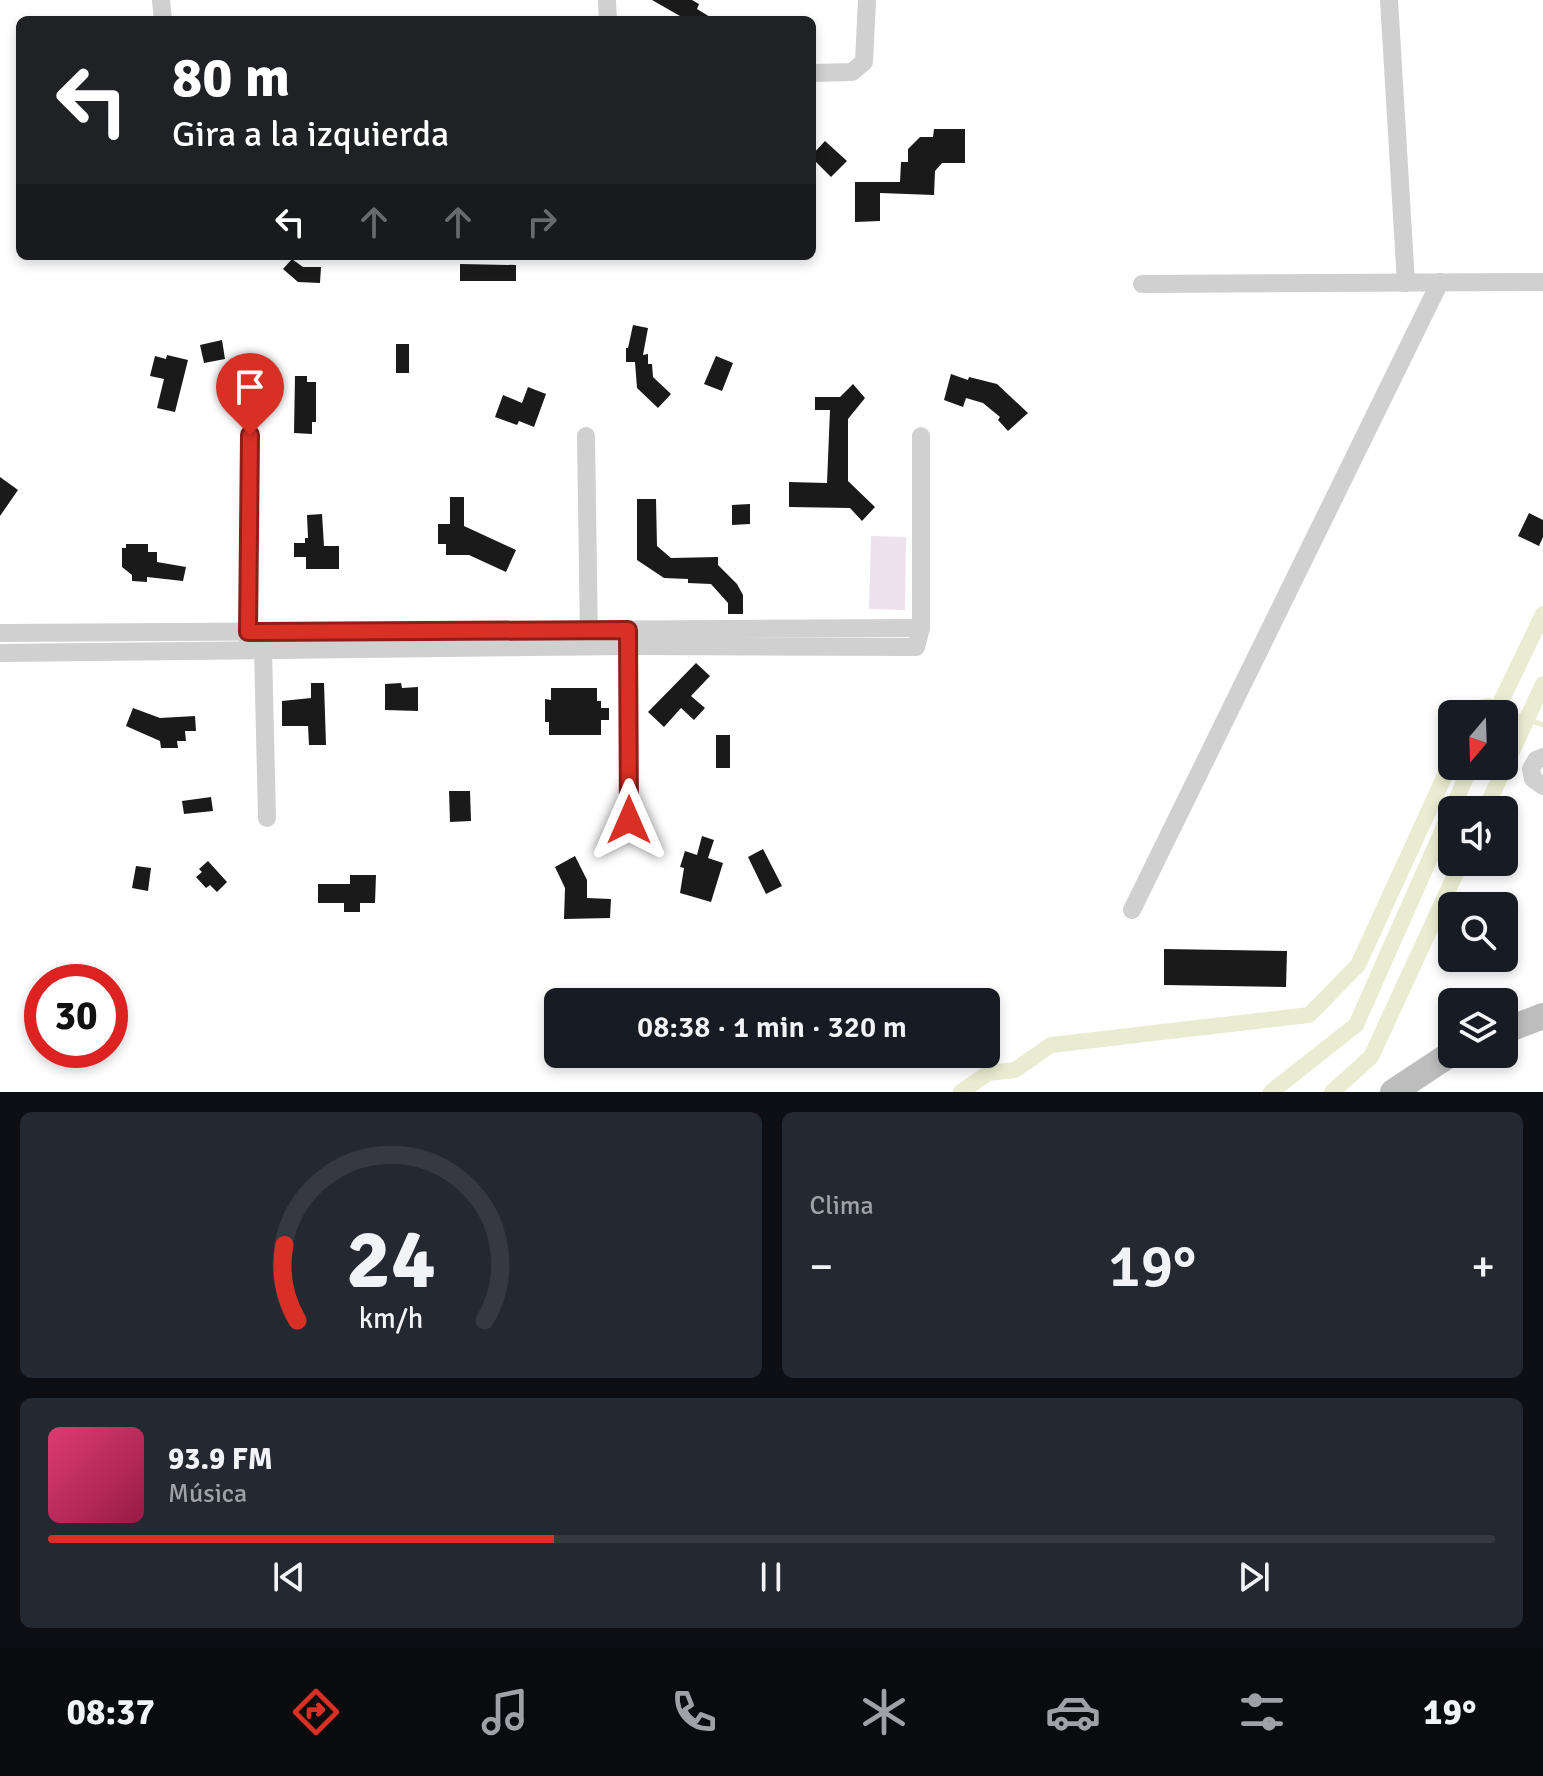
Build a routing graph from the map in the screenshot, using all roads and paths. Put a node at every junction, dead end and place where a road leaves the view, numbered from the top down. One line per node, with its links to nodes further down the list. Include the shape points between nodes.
1 (867, 0): 3 (street, via 864,62 852,72)
2 (1389, 0): 6 (street)
3 (816, 73)
4 (1440, 282): 5 (street); 6 (street); 21 (street)
5 (1543, 282)
6 (1406, 283): 7 (street)
7 (1142, 284)
8 (250, 435): 15 (street)
9 (586, 436): 14 (street)
10 (921, 436): 11 (street)
11 (921, 628): 13 (street); 13 (street, via 916,647)
12 (0, 633): 15 (street)
13 (628, 638): 14 (street); 20 (street)
14 (589, 639): 15 (street)
15 (253, 644): 16 (street); 19 (street)
16 (0, 653)
17 (1543, 757): 18 (street, via 1531,769 1533,779)
18 (1543, 786)
19 (267, 818)
20 (629, 820)
21 (1132, 910)
22 (1543, 1016): 23 (main road)
23 (1518, 1026)
24 (1438, 1062): 25 (main road)
25 (1393, 1092)

